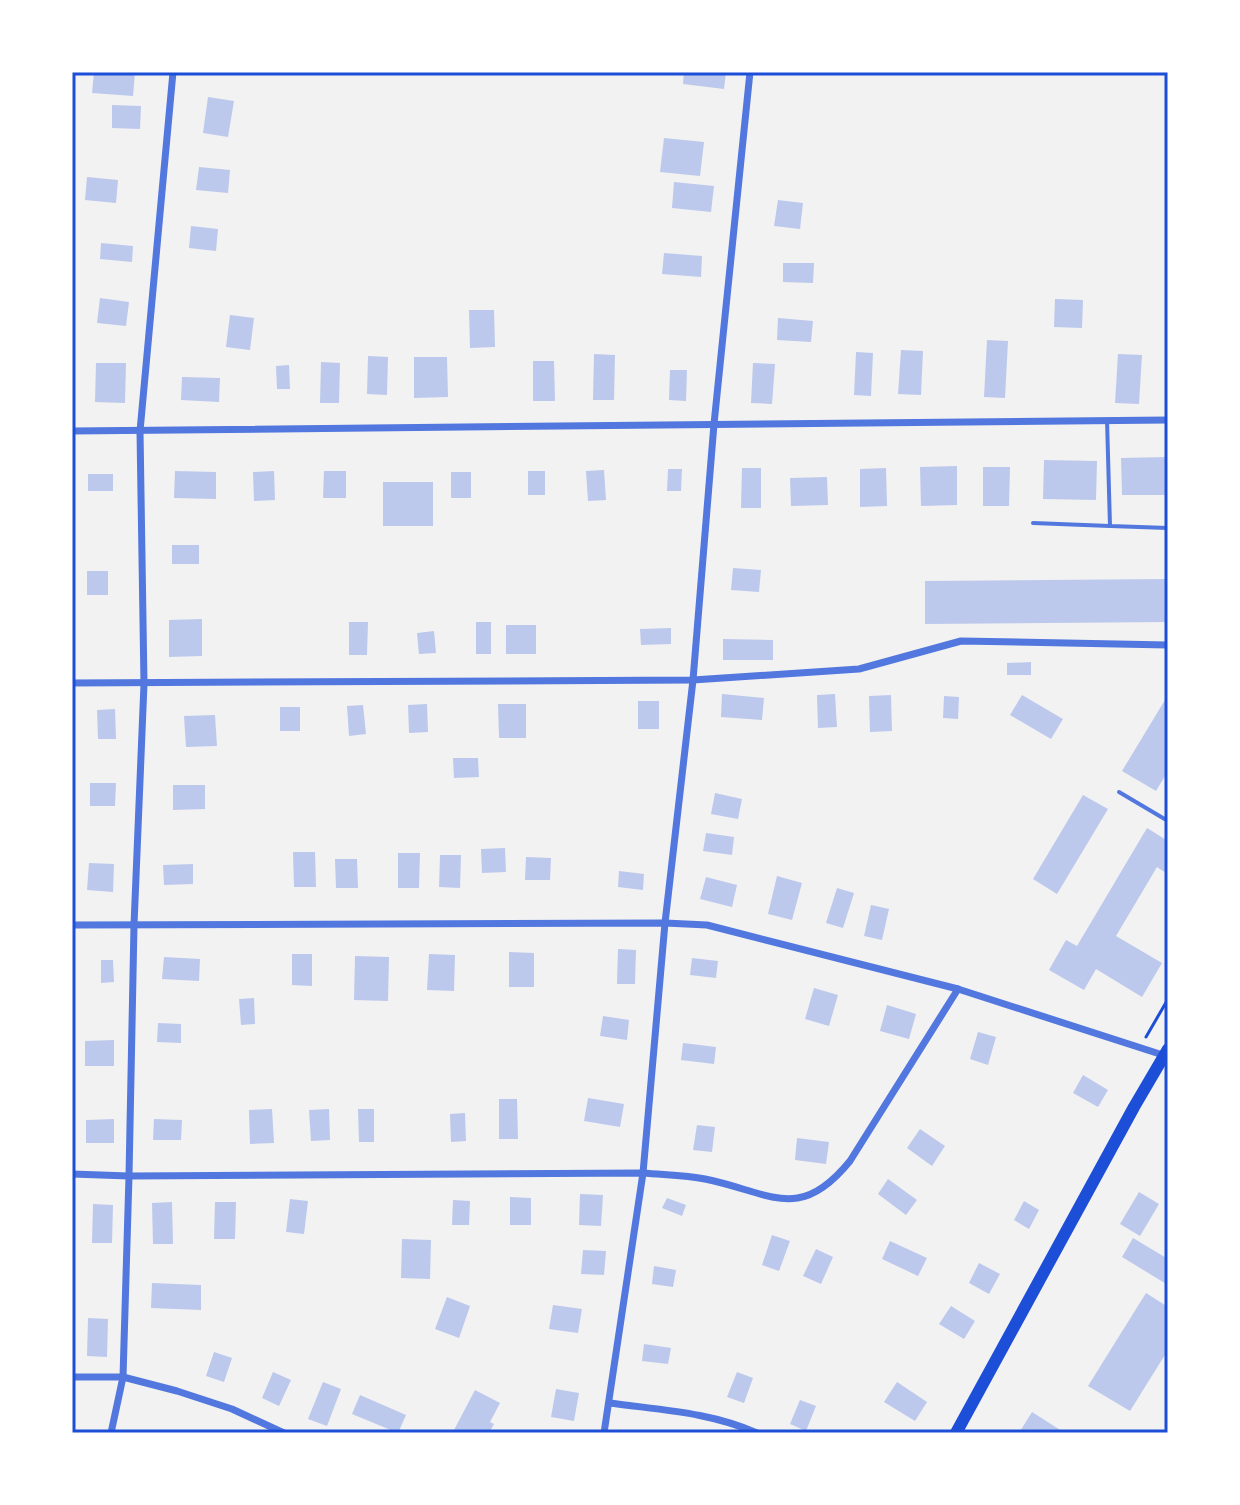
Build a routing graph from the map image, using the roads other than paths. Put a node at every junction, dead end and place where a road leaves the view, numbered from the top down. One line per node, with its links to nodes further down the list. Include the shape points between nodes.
1 (173, 72): 7 (street)
2 (750, 72): 5 (street)
3 (1107, 420): 4 (street); 5 (street); 9 (lane)
4 (1168, 420)
5 (714, 424): 7 (street); 12 (street)
6 (72, 431): 7 (street)
7 (140, 431): 14 (street)
8 (1033, 523): 9 (lane)
9 (1110, 526): 10 (lane)
10 (1168, 528)
11 (1168, 645): 12 (street, via 961,641 859,669)
12 (693, 680): 14 (street); 17 (street)
13 (72, 683): 14 (street)
14 (144, 684): 19 (street)
15 (1119, 792): 16 (lane)
16 (1168, 821)
17 (665, 923): 19 (street); 20 (street, via 707,925); 22 (street)
18 (72, 925): 19 (street)
19 (134, 925): 24 (street)
20 (958, 989): 21 (street); 22 (street, via 850,1161 819,1191 785,1200 704,1179)
21 (1167, 1053): 32 (main road)
22 (643, 1173): 24 (street); 27 (street)
23 (72, 1174): 24 (street)
24 (129, 1176): 26 (street)
25 (72, 1377): 26 (street)
26 (123, 1377): 28 (street); 29 (street, via 232,1409)
27 (610, 1403): 30 (street); 31 (street, via 705,1415)
28 (111, 1433)
29 (284, 1433)
30 (604, 1433)
31 (757, 1433)
32 (956, 1433)

